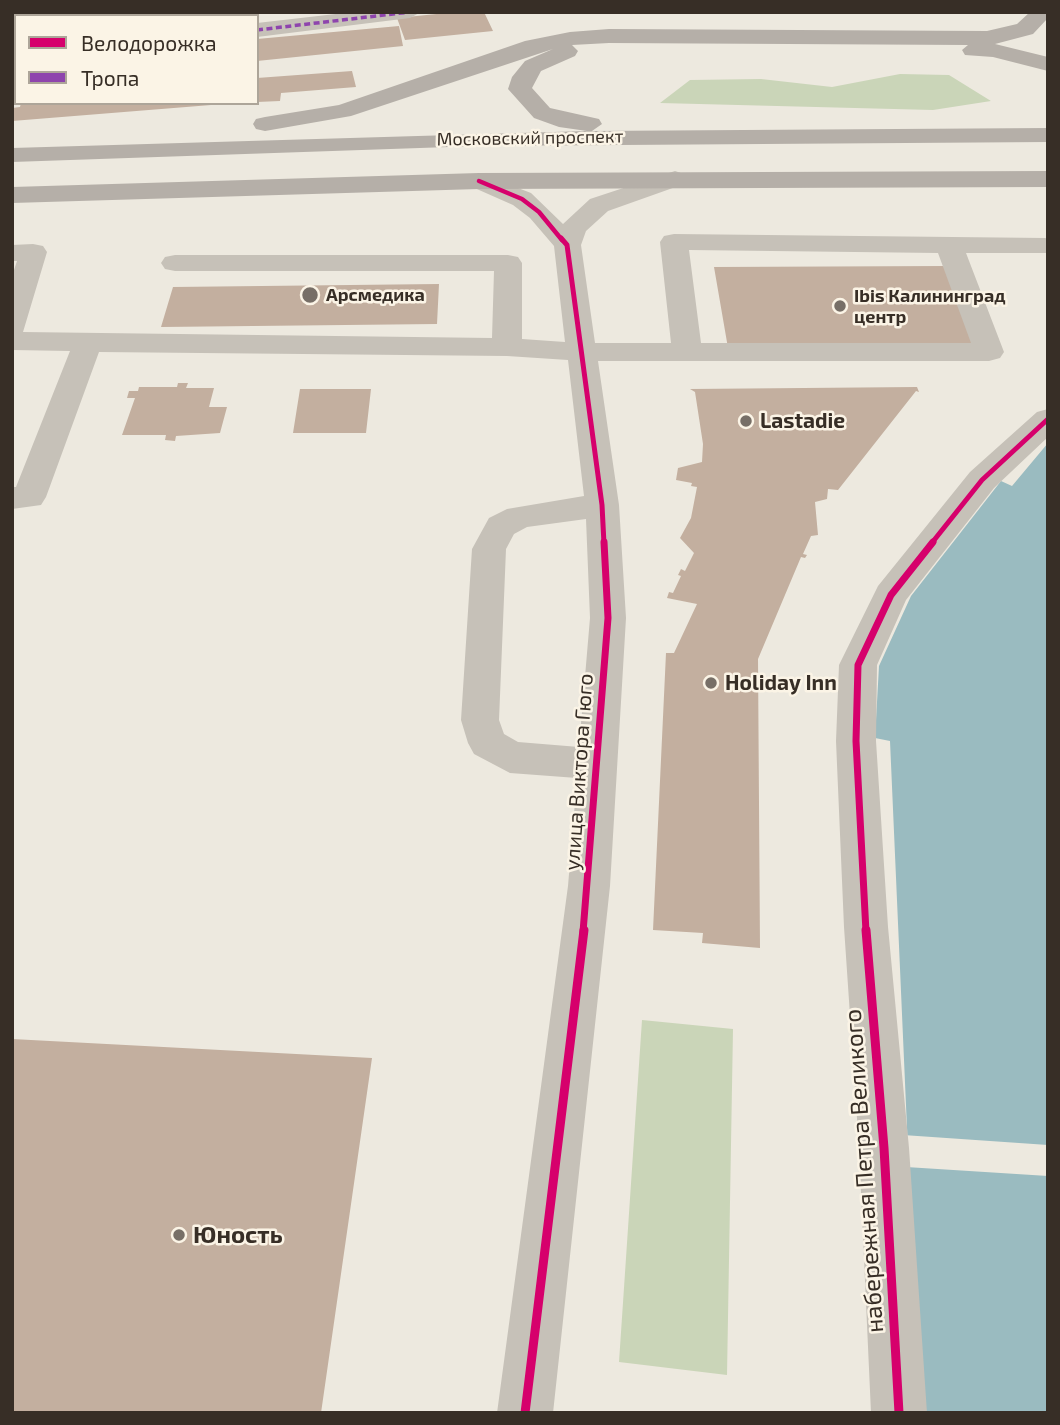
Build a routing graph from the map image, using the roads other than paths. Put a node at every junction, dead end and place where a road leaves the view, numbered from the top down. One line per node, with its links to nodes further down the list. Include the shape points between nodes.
1 (200, 12): 4 (street)
2 (410, 12): 5 (street)
3 (1042, 12): 9 (main road, via 1025,29 987,38 570,39 533,46 343,111 185,136)
4 (158, 14)
5 (259, 30)
6 (1048, 64): 7 (main road, via 993,50 609,46 550,56 533,66 520,89 542,113 559,120 738,125)
7 (847, 134): 8 (main road, Московский проспект); 9 (main road, Московский проспект)
8 (1048, 135)
9 (133, 149): 10 (main road, Московский проспект)
10 (12, 155)
11 (675, 179): 12 (main road, Московский проспект); 13 (main road, Московский проспект); 15 (street, via 599,205 574,228)
12 (1048, 179)
13 (479, 181): 14 (main road, Московский проспект); 15 (street, via 539,212)
14 (12, 195)
15 (567, 245): 24 (street, улица Виктора Гюго)
16 (949, 245): 17 (street); 25 (street, via 674,242); 25 (street, via 989,352)
17 (1045, 246)
18 (12, 253): 20 (street, via 33,252)
19 (175, 263): 23 (street, via 508,262)
20 (12, 327)
21 (12, 341): 22 (street)
22 (88, 343): 23 (street); 27 (street, via 29,497)
23 (508, 347): 24 (street)
24 (580, 352): 25 (street); 28 (street, улица Виктора Гюго)
25 (687, 352)
26 (1048, 419): 31 (street, набережная Петра Великого, via 982,480 891,595 858,665 856,741 866,927)
27 (12, 498)
28 (602, 505): 29 (street, улица Виктора Гюго, via 608,618); 29 (street, улица Виктора Гюго, via 519,516 500,526 489,549 480,720 488,743 510,757)
29 (597, 764): 30 (street, улица Виктора Гюго, via 589,886)
30 (525, 1413)
31 (899, 1413)

